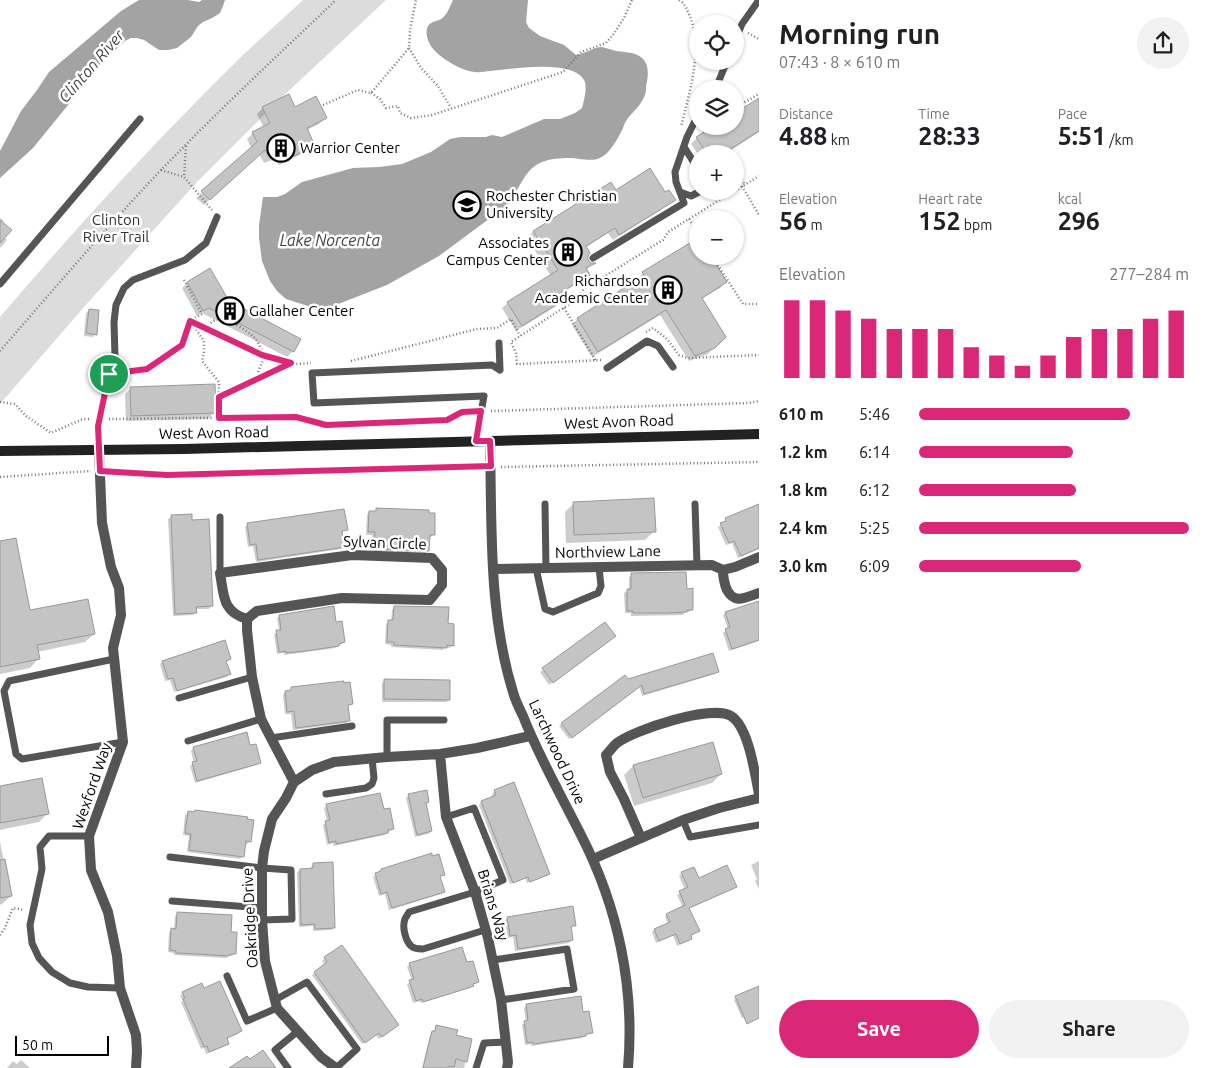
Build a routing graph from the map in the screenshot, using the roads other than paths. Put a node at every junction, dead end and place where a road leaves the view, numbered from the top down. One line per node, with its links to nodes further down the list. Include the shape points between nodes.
1 (759, 0): 2 (lane)
2 (744, 21)
3 (140, 119): 11 (lane)
4 (689, 135): 5 (lane)
5 (684, 147): 6 (lane); 7 (lane, via 675,172)
6 (689, 155)
7 (680, 192): 8 (lane); 10 (lane, via 684,203)
8 (689, 196)
9 (217, 217): 16 (lane, via 206,243 185,260 133,280 124,288 116,305 115,356)
10 (593, 258)
11 (0, 284)
12 (499, 343): 18 (lane, via 500,370 492,365 312,373 314,402 484,396)
13 (182, 345): 16 (lane, via 147,369)
14 (673, 367): 15 (lane, via 658,346 647,341)
15 (607, 368)
16 (109, 374): 21 (lane, via 98,426)
17 (759, 434): 19 (main road, West Avon Road)
18 (476, 441): 19 (main road, West Avon Road); 21 (main road, West Avon Road)
19 (490, 441): 29 (street, Larchwood Drive)
20 (0, 451): 21 (main road, West Avon Road)
21 (99, 451): 34 (street, Wexford Way, via 102,523 119,588 121,615 113,648)
22 (545, 504): 28 (lane)
23 (695, 504): 26 (lane)
24 (220, 517): 31 (lane)
25 (759, 558): 30 (street, Northview Lane)
26 (697, 565): 27 (street, Northview Lane); 30 (street, Northview Lane, via 712,565)
27 (599, 567): 28 (street, Northview Lane); 28 (lane, via 601,586 598,593 553,612 545,609)
28 (541, 568): 29 (street, Northview Lane)
29 (493, 569): 40 (street, Larchwood Drive, via 504,662)
30 (723, 570): 32 (street, via 723,581 730,596 741,599)
31 (220, 574): 33 (street, via 225,602 236,616); 33 (street, Sylvan Circle, via 352,555 432,558 442,570 442,586 430,600 342,598 257,611)
32 (759, 592)
33 (247, 619): 35 (street)
34 (114, 659): 44 (street, Wexford Way); 44 (lane, via 9,681 4,690 16,754 22,759)
35 (252, 677): 36 (lane); 37 (street)
36 (179, 698)
37 (261, 719): 41 (street); 43 (lane)
38 (444, 720): 47 (lane, via 387,720)
39 (352, 726): 41 (lane)
40 (530, 736): 46 (street, Oakridge Drive); 59 (street, Larchwood Drive)
41 (271, 738): 49 (street)
42 (759, 738): 45 (street)
43 (188, 740)
44 (123, 742): 56 (street, Wexford Way)
45 (748, 743): 51 (street); 57 (street, via 730,715 717,712 664,723 616,743 606,755 610,772)
46 (440, 754): 47 (street, Oakridge Drive); 53 (street, Brians Way)
47 (387, 757): 48 (street, Oakridge Drive)
48 (372, 758): 49 (street, Oakridge Drive, via 334,762 312,770); 50 (lane, via 372,784 366,788)
49 (294, 782): 60 (street, Oakridge Drive, via 272,819)
50 (326, 794)
51 (759, 794)
52 (759, 798): 54 (street)
53 (446, 817): 61 (street, Brians Way); 61 (lane, via 474,808 503,880)
54 (683, 820): 55 (lane, via 690,837); 57 (street)
55 (759, 825)
56 (89, 836): 68 (street, Wexford Way, via 91,870 108,912); 68 (lane, via 49,836 40,847 42,869 30,924 32,943 39,958 52,972 70,983)
57 (641, 838): 59 (street)
58 (170, 857): 60 (lane)
59 (593, 859): 78 (street, Larchwood Drive, via 613,914 626,975 630,1027)
60 (262, 868): 63 (street, Oakridge Drive); 64 (lane, via 291,870 292,919)
61 (475, 892): 65 (street, Brians Way); 65 (lane, via 409,912 405,918 406,938 411,946 423,949)
62 (172, 901): 63 (lane)
63 (262, 908): 64 (street, Oakridge Drive)
64 (262, 920): 70 (street, Oakridge Drive, via 265,961)
65 (486, 930): 66 (street, Brians Way)
66 (493, 960): 69 (street, Brians Way); 69 (lane, via 567,948 574,988)
67 (227, 976): 70 (lane, via 248,1021)
68 (120, 988): 73 (street, Wexford Way, via 136,1035)
69 (501, 1000): 72 (street, Brians Way)
70 (276, 1004): 71 (street, Oakridge Drive); 75 (lane, via 307,982 358,1050)
71 (298, 1032): 74 (lane, via 275,1050); 75 (street, Oakridge Drive)
72 (506, 1042): 76 (lane, via 484,1043); 77 (street, Brians Way)
73 (136, 1068)
74 (288, 1068)
75 (336, 1068)
76 (476, 1068)
77 (507, 1068)
78 (628, 1068)

